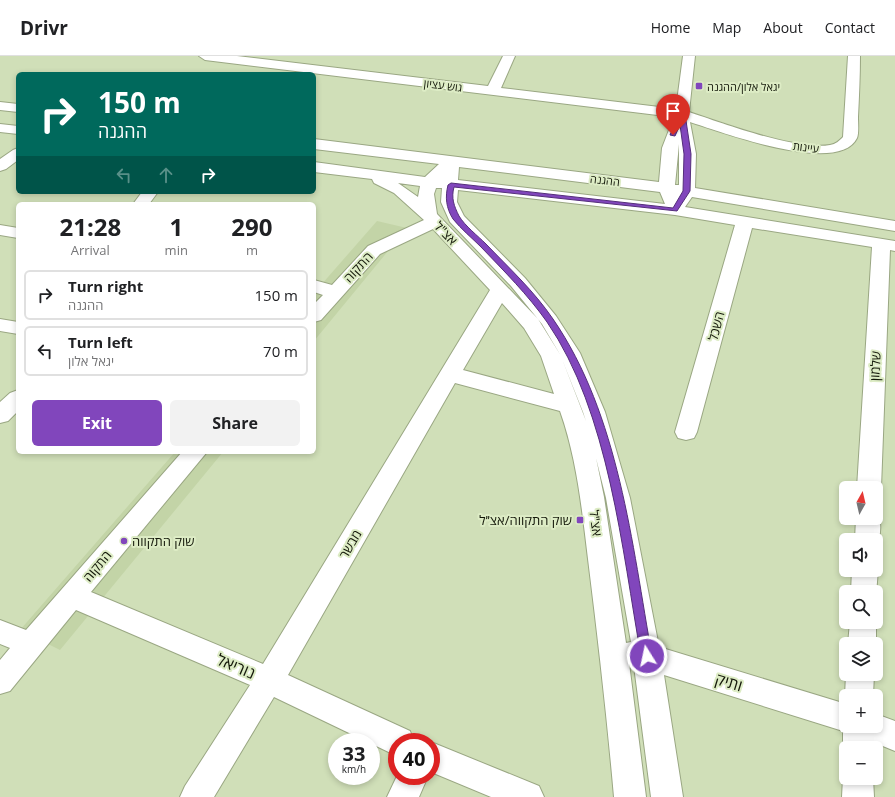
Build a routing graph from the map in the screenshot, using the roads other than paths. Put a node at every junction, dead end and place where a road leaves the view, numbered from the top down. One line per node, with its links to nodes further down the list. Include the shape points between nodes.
1 (205, 56): 6 (street, גוש עציון)
2 (332, 56): 6 (street)
3 (509, 56): 7 (street)
4 (688, 56): 10 (street)
5 (854, 56): 10 (street, עיינות, via 850,137 842,146 835,149 821,150 762,139)
6 (316, 70): 7 (street, גוש עציון)
7 (493, 91): 10 (street, גוש עציון)
8 (0, 106): 9 (street)
9 (16, 108)
10 (682, 114): 20 (street, via 670,148); 21 (street, via 688,154)
11 (0, 128): 12 (street)
12 (16, 130)
13 (316, 144): 15 (street, ההגנה)
14 (16, 154): 16 (street)
15 (451, 161): 19 (street, אצ"ל); 19 (street); 20 (street, ההגנה)
16 (0, 166)
17 (316, 167): 18 (street, ההגנה)
18 (362, 173): 19 (street, ההגנה); 23 (street, via 400,190)
19 (440, 183): 22 (street, ההגנה); 23 (street, אצ"ל, via 426,194); 46 (street, אצ"ל, via 456,218 538,305 573,361 594,412 612,472)
20 (668, 188): 21 (street, ההגנה); 22 (street)
21 (687, 191): 22 (street); 25 (street, ההגנה)
22 (675, 210): 24 (street, ההגנה)
23 (432, 218): 30 (street, אצ"ל); 31 (street, התקוה, via 374,250)
24 (745, 221): 28 (street, ההגנה); 39 (street, השכל)
25 (895, 226)
26 (0, 230): 27 (street)
27 (16, 233)
28 (888, 245): 41 (street, שלמון)
29 (316, 287): 31 (street)
30 (500, 289): 35 (street, מבשר); 37 (street, אצ"ל, via 531,324 551,356)
31 (335, 292): 32 (street, התקוה)
32 (316, 314)
33 (0, 324): 34 (street)
34 (16, 328)
35 (450, 374): 37 (street); 47 (street, מבשר)
36 (16, 400): 38 (street)
37 (570, 406): 45 (street, אצ"ל, via 587,466)
38 (0, 415)
39 (686, 432)
40 (194, 454): 42 (street, התקוה)
41 (870, 481)
42 (72, 596): 44 (street, התקוה); 47 (street, נוריאל)
43 (0, 632): 44 (street)
44 (31, 644): 48 (street, התקוה)
45 (613, 645): 46 (street, ותיק); 59 (street, אצ"ל)
46 (647, 656): 49 (street, ותיק); 60 (street, אצ"ל)
47 (269, 680): 52 (street, נוריאל); 56 (street, מבשר)
48 (0, 681)
49 (839, 716)
50 (883, 731): 51 (street)
51 (895, 736)
52 (388, 737)
53 (440, 761): 58 (street)
54 (409, 785): 57 (street)
55 (858, 785): 61 (street)
56 (196, 797)
57 (403, 797)
58 (528, 797)
59 (630, 797)
60 (666, 797)
61 (858, 797)

